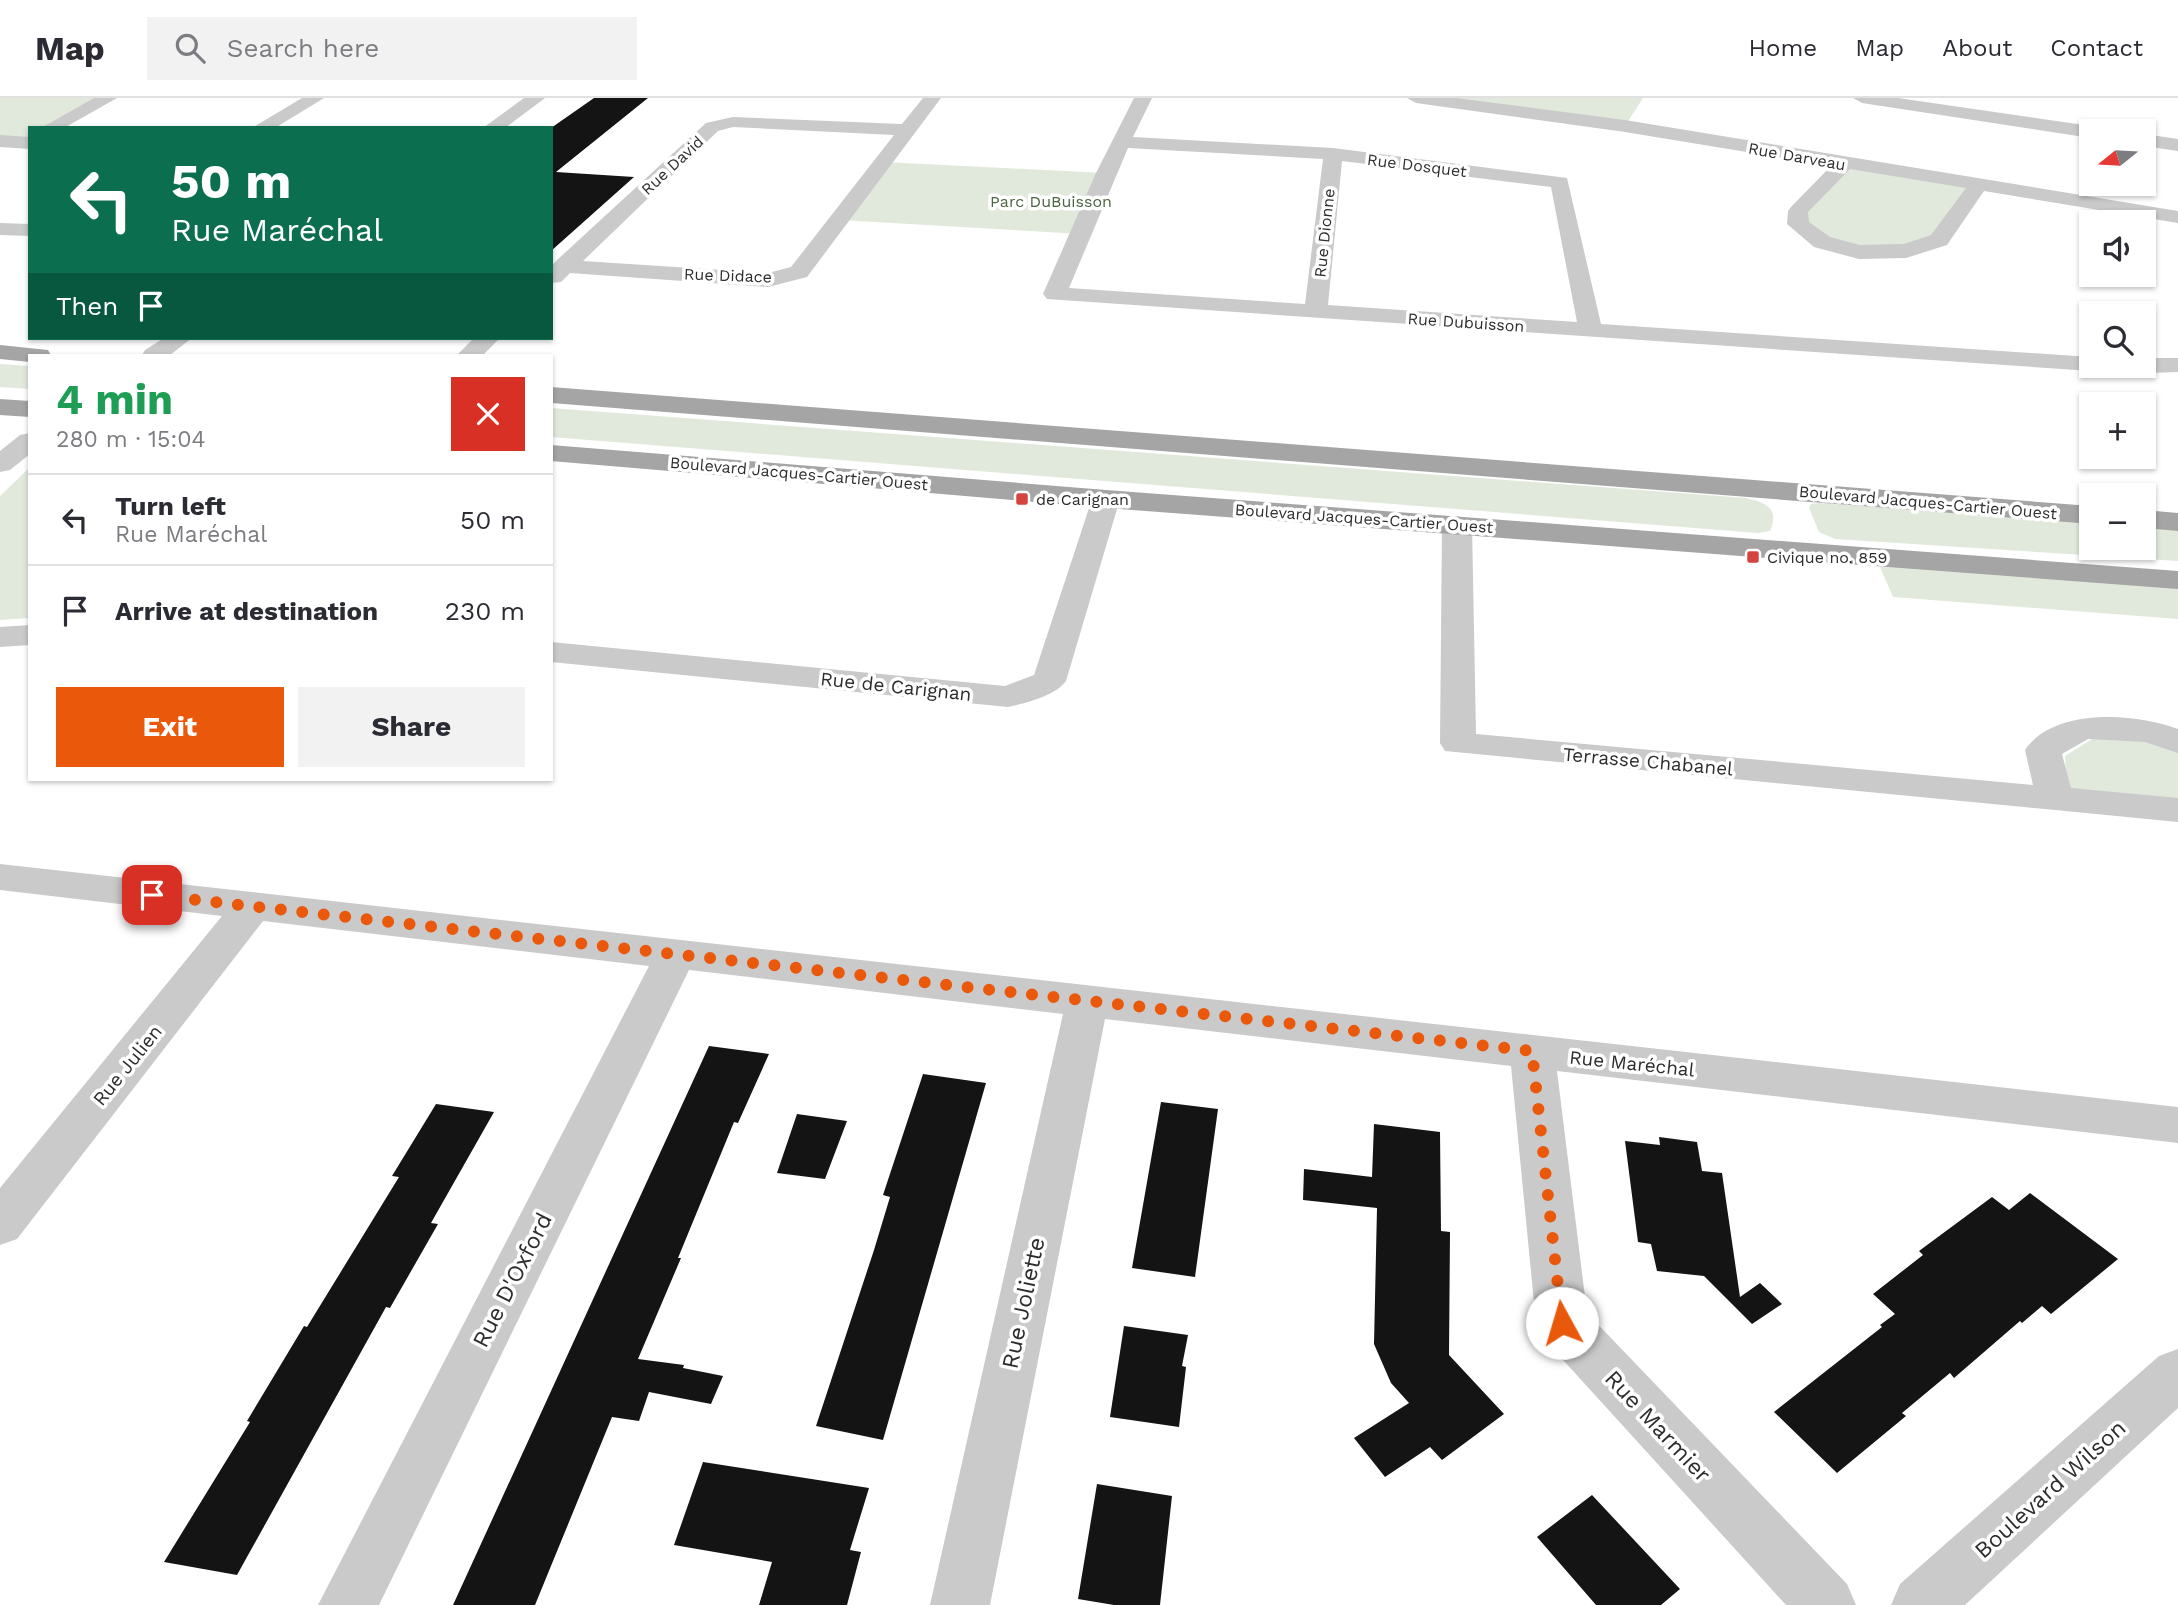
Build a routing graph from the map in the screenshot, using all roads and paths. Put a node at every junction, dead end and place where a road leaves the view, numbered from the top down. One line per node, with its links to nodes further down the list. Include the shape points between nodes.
1 (108, 98): 9 (street)
2 (315, 98): 10 (street)
3 (536, 98): 11 (street)
4 (932, 98): 13 (street, Rue Didace)
5 (1143, 98): 17 (street, Rue Dubuisson)
6 (1416, 98): 12 (street, Rue Darveau)
7 (1862, 98): 14 (street)
8 (1637, 108): 12 (street)
9 (54, 126)
10 (265, 126)
11 (495, 126)
12 (1625, 126): 21 (street, Rue Darveau)
13 (905, 130): 26 (street, Rue David, via 733,122 712,127); 26 (street, Rue Didace, via 799,272 768,280)
14 (2079, 130)
15 (0, 141): 16 (street)
16 (27, 141)
17 (1122, 142): 20 (street, Rue Dosquet); 27 (street, Rue Dubuisson, via 1055,294)
18 (2156, 142): 19 (street)
19 (2178, 145)
20 (1333, 154): 27 (street, Rue Dionne); 28 (street, Rue Dosquet, via 1560,183)
21 (1844, 164): 22 (street, Rue Darveau); 22 (street, via 1798,211 1798,224 1822,242 1859,252 1906,251 1939,240)
22 (1978, 186): 23 (street, Rue Darveau)
23 (2178, 217)
24 (0, 229): 25 (street)
25 (28, 230)
26 (558, 272)
27 (1316, 312): 28 (street, Rue Dubuisson)
28 (1591, 331): 35 (street, Rue Dubuisson)
29 (177, 340): 33 (street)
30 (486, 340): 34 (street)
31 (0, 352): 32 (main road)
32 (28, 354)
33 (156, 354)
34 (470, 354)
35 (2079, 363)
36 (2156, 365): 37 (street)
37 (2178, 365)
38 (553, 395): 45 (main road, Boulevard Jacques-Cartier Ouest)
39 (0, 407): 40 (main road)
40 (28, 410)
41 (28, 442): 43 (street)
42 (553, 453): 44 (main road, Boulevard Jacques-Cartier Ouest)
43 (0, 464)
44 (1105, 499): 48 (main road, Boulevard Jacques-Cartier Ouest); 52 (street, Rue de Carignan, via 1049,681 1008,697)
45 (2079, 514)
46 (2156, 520): 47 (main road)
47 (2178, 522)
48 (1457, 525): 49 (main road, Boulevard Jacques-Cartier Ouest); 54 (street, Terrasse Chabanel, via 1458,743)
49 (2178, 580)
50 (28, 635): 51 (street)
51 (0, 637)
52 (553, 652)
53 (2178, 742): 54 (street, via 2150,731 2081,728 2043,750)
54 (2055, 799): 55 (street, Terrasse Chabanel)
55 (2178, 810)
56 (0, 877): 57 (street, Rue Maréchal)
57 (253, 906): 58 (street, Rue Maréchal); 62 (street, Rue Julien)
58 (676, 954): 59 (street, Rue Maréchal); 64 (street, Rue D'Oxford)
59 (1087, 1001): 60 (street, Rue Maréchal); 65 (street, Rue Joliette)
60 (1532, 1051): 61 (street, Rue Maréchal); 66 (street, Rue Marmier, via 1562,1323)
61 (2178, 1125)
62 (0, 1224)
63 (2178, 1373): 67 (street, Boulevard Wilson)
64 (348, 1605)
65 (960, 1605)
66 (1826, 1605)
67 (1921, 1605)

